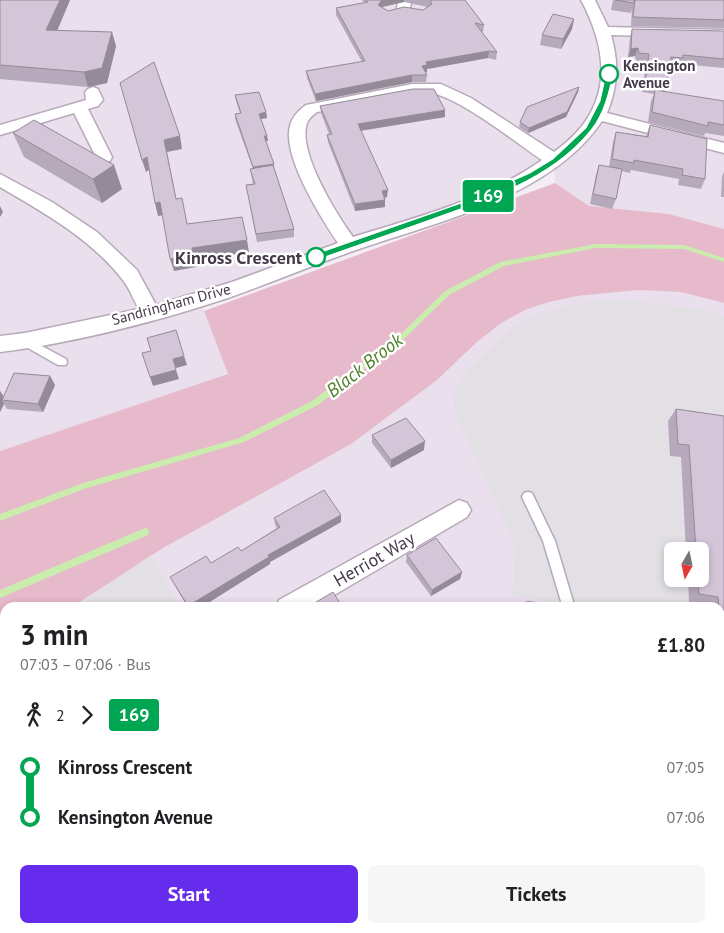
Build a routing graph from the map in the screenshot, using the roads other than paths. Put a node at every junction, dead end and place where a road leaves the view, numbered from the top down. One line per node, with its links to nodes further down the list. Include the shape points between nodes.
1 (588, 0): 4 (street, Sandringham Drive)
2 (408, 6): 3 (street)
3 (388, 12)
4 (605, 32): 5 (street); 6 (street, Sandringham Drive, via 610,70)
5 (724, 34)
6 (598, 115): 8 (street); 10 (street, Sandringham Drive, via 589,129)
7 (0, 130): 9 (street, via 93,101)
8 (724, 148)
9 (104, 157)
10 (556, 161): 12 (street, Sandringham Drive, via 487,196); 12 (street, via 465,101 441,89 412,89 312,108 304,113 296,128 297,139 308,179)
11 (0, 180): 13 (street, via 91,236 130,275)
12 (349, 245): 13 (street, Sandringham Drive, via 217,294)
13 (150, 312): 14 (street, Sandringham Drive)
14 (25, 341): 15 (street, Sandringham Drive); 16 (lane)
15 (0, 344)
16 (62, 362)
17 (528, 497): 20 (lane, via 549,541)
18 (459, 510): 19 (street, Herriot Way)
19 (298, 602)
20 (567, 602)

